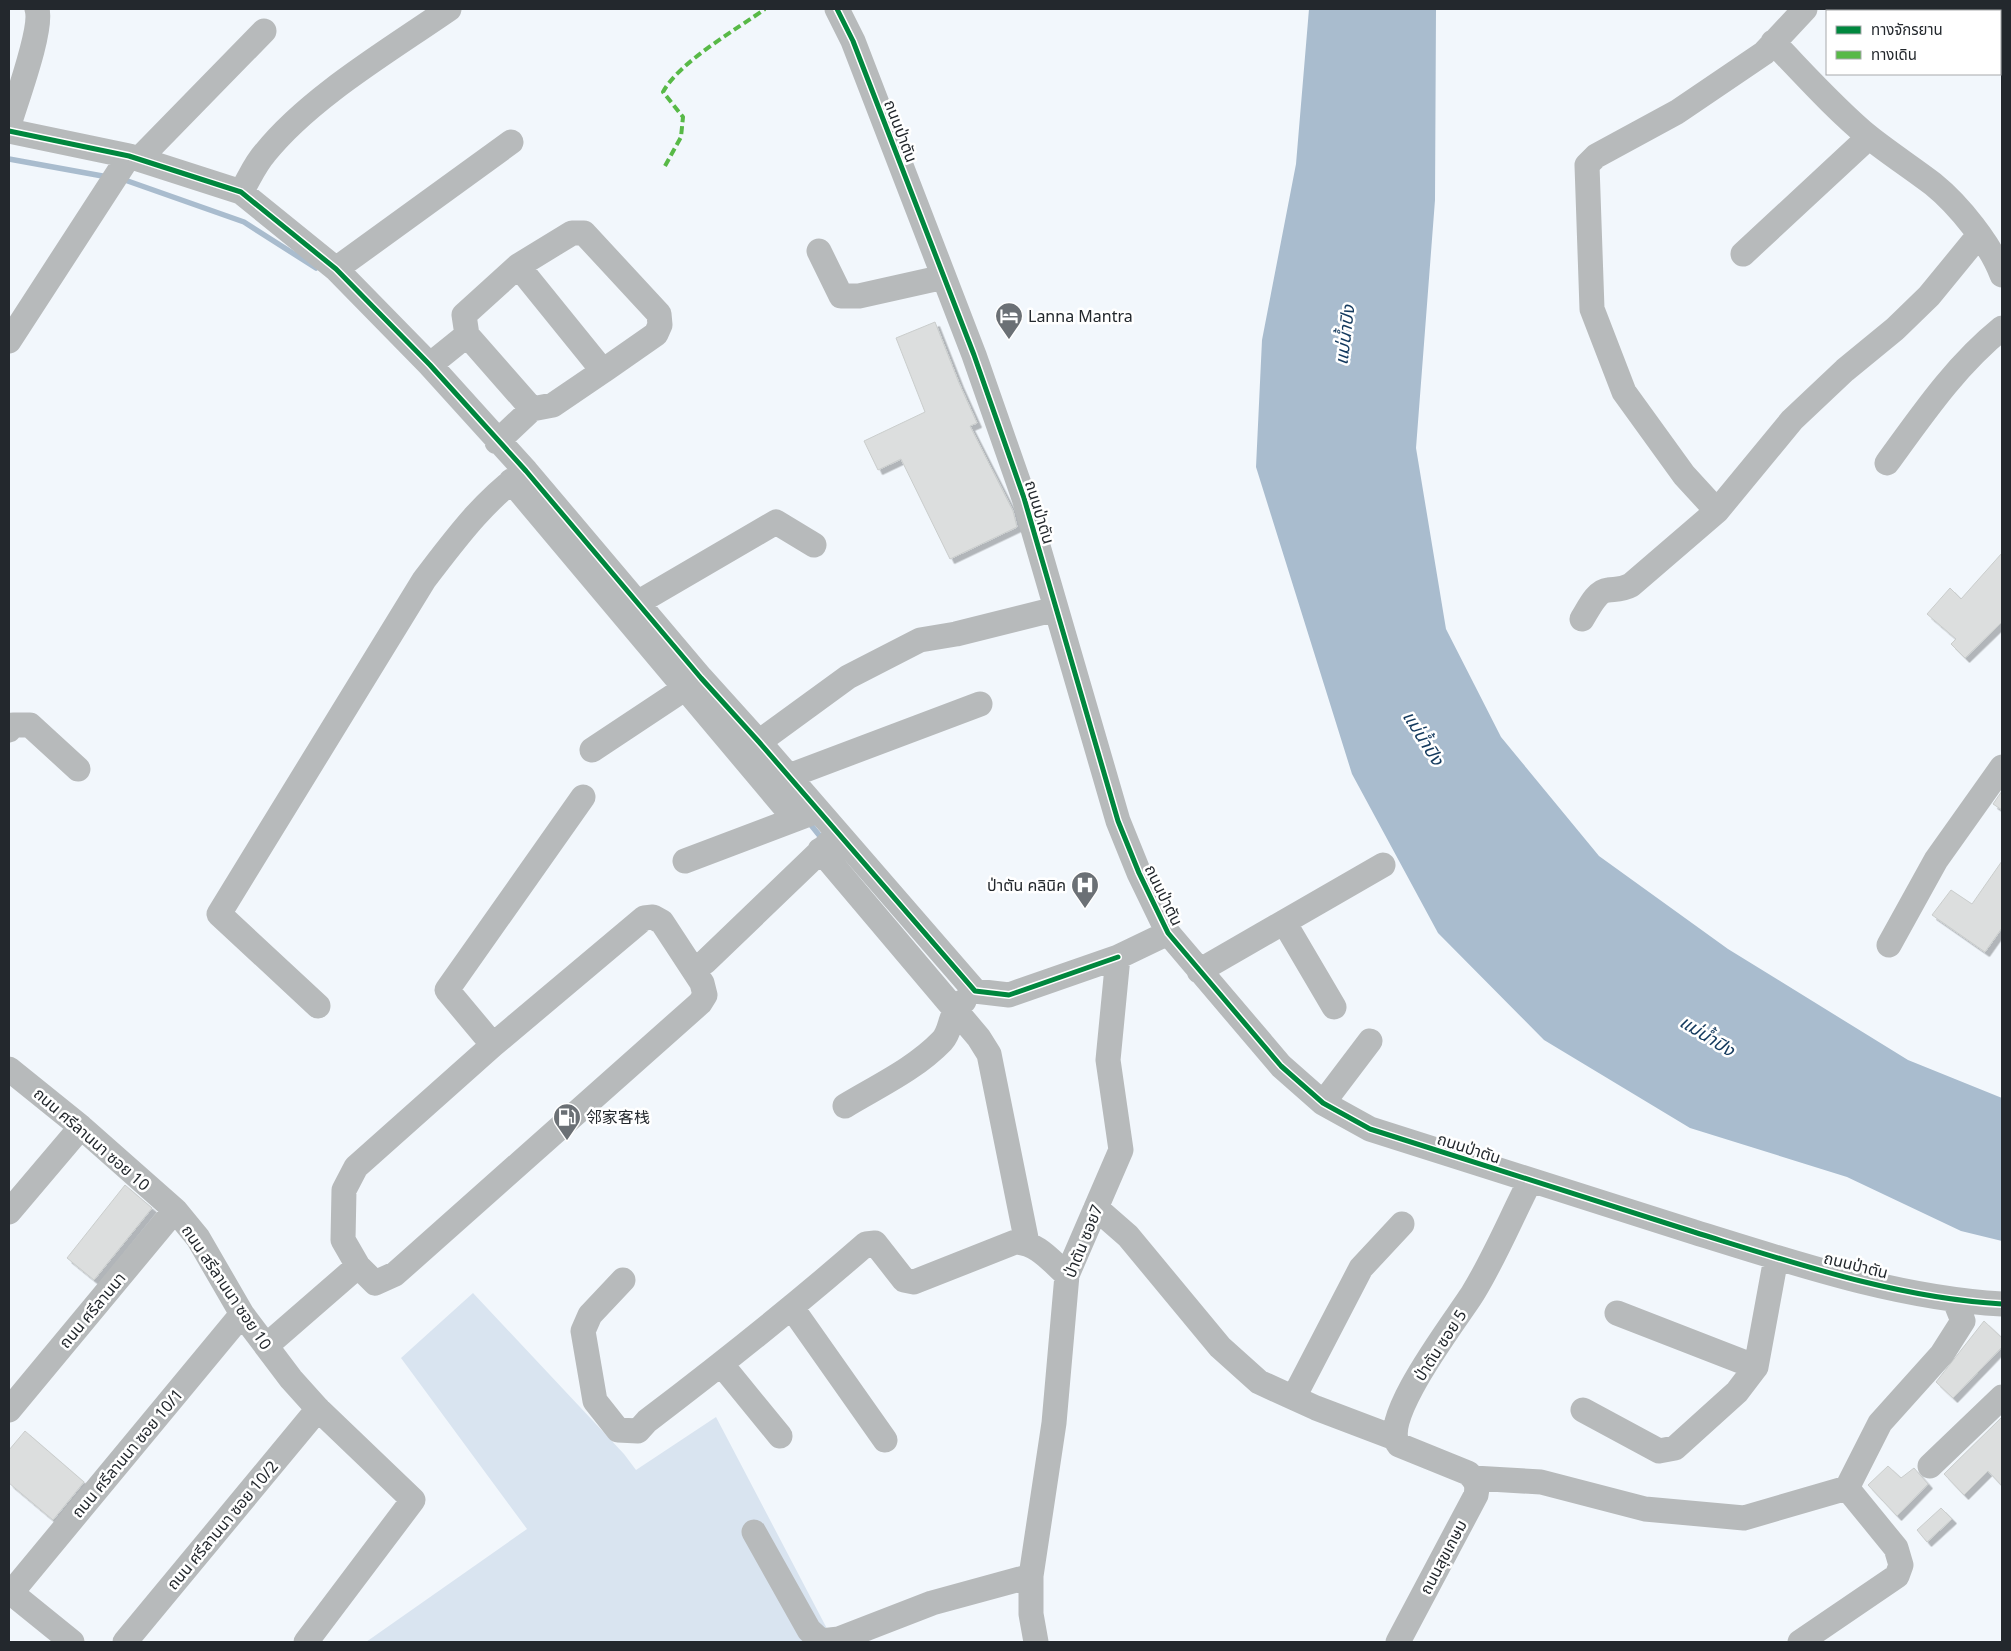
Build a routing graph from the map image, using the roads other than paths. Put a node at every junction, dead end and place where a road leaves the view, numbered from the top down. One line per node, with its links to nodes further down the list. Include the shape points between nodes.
1 (37, 9): 7 (street, via 39,16)
2 (449, 9): 12 (street, via 288,126 263,154)
3 (837, 9): 19 (street, ถนนป่าตัน, via 853,42)
4 (1804, 9): 6 (street)
5 (264, 31): 11 (street)
6 (1773, 42): 9 (street); 29 (street, via 1764,53 1677,112 1596,156 1587,165 1592,309 1624,392 1684,474)
7 (9, 125)
8 (9, 131): 11 (street)
9 (1869, 137): 13 (street, via 1935,186); 15 (street)
10 (511, 142): 17 (street)
11 (128, 163): 12 (street); 22 (street)
12 (242, 192): 17 (street)
13 (1979, 235): 18 (street); 29 (street, via 1929,296 1792,420)
14 (819, 251): 19 (street, via 841,296 859,296)
15 (1743, 254)
16 (518, 266): 21 (street, via 464,316); 24 (street); 24 (street, via 572,233 584,233 659,314 660,325 656,334)
17 (336, 269): 26 (street, via 430,365)
18 (2002, 275)
19 (944, 277): 32 (street, ถนนป่าตัน, via 1024,498)
20 (2002, 328): 27 (street, via 1980,346 1943,387)
21 (467, 335): 23 (street); 25 (street)
22 (9, 341)
23 (436, 360)
24 (603, 371): 25 (street, via 552,405)
25 (532, 409): 26 (street)
26 (497, 442): 28 (street)
27 (1887, 463)
28 (518, 476): 31 (street); 57 (street, via 458,536 424,580 219,914)
29 (1717, 511): 33 (street, via 1631,585 1600,594)
30 (814, 545): 31 (street, via 776,522)
31 (631, 608): 34 (street)
32 (1056, 609): 37 (street, via 920,640 848,676); 51 (street, ถนนป่าตัน, via 1118,821)
33 (1582, 619)
34 (693, 683): 37 (street); 38 (street)
35 (980, 704): 41 (street)
36 (9, 730): 40 (street, via 13,725 30,725)
37 (748, 746): 41 (street); 44 (street)
38 (592, 750)
39 (2002, 768): 52 (street, via 1936,860)
40 (78, 769)
41 (789, 776): 43 (street)
42 (583, 797): 61 (street, via 447,990)
43 (818, 811): 44 (street); 45 (street)
44 (795, 819): 46 (street)
45 (829, 842): 48 (street); 49 (street); 54 (street)
46 (685, 861)
47 (1383, 865): 50 (street)
48 (889, 892): 49 (street); 56 (street)
49 (871, 910): 59 (street)
50 (1284, 922): 55 (street); 58 (street)
51 (1168, 933): 53 (street); 55 (street, ถนนป่าตัน)
52 (1889, 945)
53 (1118, 958): 56 (street, via 1009,995); 67 (street, ป่าตัน ซอย7, via 1108,1060 1121,1150)
54 (704, 962)
55 (1199, 971): 63 (street, ถนนป่าตัน, via 1281,1066)
56 (975, 991): 59 (street)
57 (318, 1006)
58 (1334, 1007)
59 (954, 1010): 64 (street, via 944,1038 924,1058); 71 (street, via 989,1054)
60 (1370, 1041): 63 (street)
61 (494, 1045): 73 (street, via 356,1168 344,1190 343,1240); 73 (street, via 644,918 654,917 662,922 702,983 705,994 700,1003 395,1274 375,1283)
62 (9, 1069): 65 (street, ถนน ศรีลานนา ซอย 10)
63 (1323, 1103): 66 (street, ถนนป่าตัน, via 1370,1129)
64 (845, 1106)
65 (81, 1127): 68 (street, ถนน ศรีลานนา ซอย 10); 69 (street)
66 (1530, 1181): 72 (street, ถนนป่าตัน); 90 (street, ป่าตัน ซอย 5, via 1474,1292 1424,1365 1403,1407)
67 (1096, 1208): 74 (street, ป่าตัน ซอย7); 85 (street, via 1128,1236 1220,1347 1259,1382)
68 (175, 1210): 80 (street, ถนน สรีลานนา ซอย 10, via 198,1238); 87 (street, ถนน ศรีลานนา)
69 (9, 1212)
70 (1402, 1224): 85 (street, via 1361,1268)
71 (1027, 1243): 74 (street, via 1039,1249); 78 (street, via 1015,1242 914,1282 904,1280 875,1244 866,1244)
72 (1776, 1258): 76 (street, ถนนป่าตัน); 83 (street)
73 (358, 1266): 81 (street)
74 (1067, 1275): 96 (street, ป่าตัน ซอย7, via 1054,1422)
75 (623, 1280): 82 (street, via 590,1314 582,1332 595,1401 618,1430 638,1431)
76 (1955, 1301): 77 (street, ถนนป่าตัน); 94 (street, via 1963,1321 1942,1354 1880,1423)
77 (2002, 1304)
78 (792, 1308): 82 (street); 91 (street)
79 (1617, 1313): 83 (street)
80 (242, 1314): 81 (street, ถนน สรีลานนา ซอย 10); 97 (street, ถนน ศรีลานนา ซอย 10/1)
81 (266, 1346): 86 (street, ถนน สรีลานนา ซอย 10)
82 (722, 1364): 89 (street)
83 (1756, 1367): 88 (street, via 1737,1392 1675,1448 1659,1451)
84 (2002, 1396): 92 (street)
85 (1294, 1397): 90 (street)
86 (318, 1409): 99 (street, ถนน ศรีลานนา ซอย 10/2); 100 (street, via 413,1500)
87 (9, 1410)
88 (1583, 1410)
89 (780, 1436)
90 (1395, 1438): 93 (street, via 1399,1445)
91 (885, 1440)
92 (1930, 1466)
93 (1470, 1476): 94 (street, via 1541,1482 1645,1509 1744,1518); 102 (street, ถนนสุขเกษม, via 1477,1488 1476,1496)
94 (1847, 1488): 103 (street, via 1896,1548 1902,1565 1897,1576)
95 (754, 1532): 96 (street, via 809,1630 821,1641 839,1639 932,1603)
96 (1030, 1576): 101 (street, ป่าตัน ซอย7)
97 (10, 1592): 98 (street)
98 (72, 1642)
99 (125, 1642)
100 (306, 1642)
101 (1036, 1642)
102 (1398, 1642)
103 (1800, 1642)

